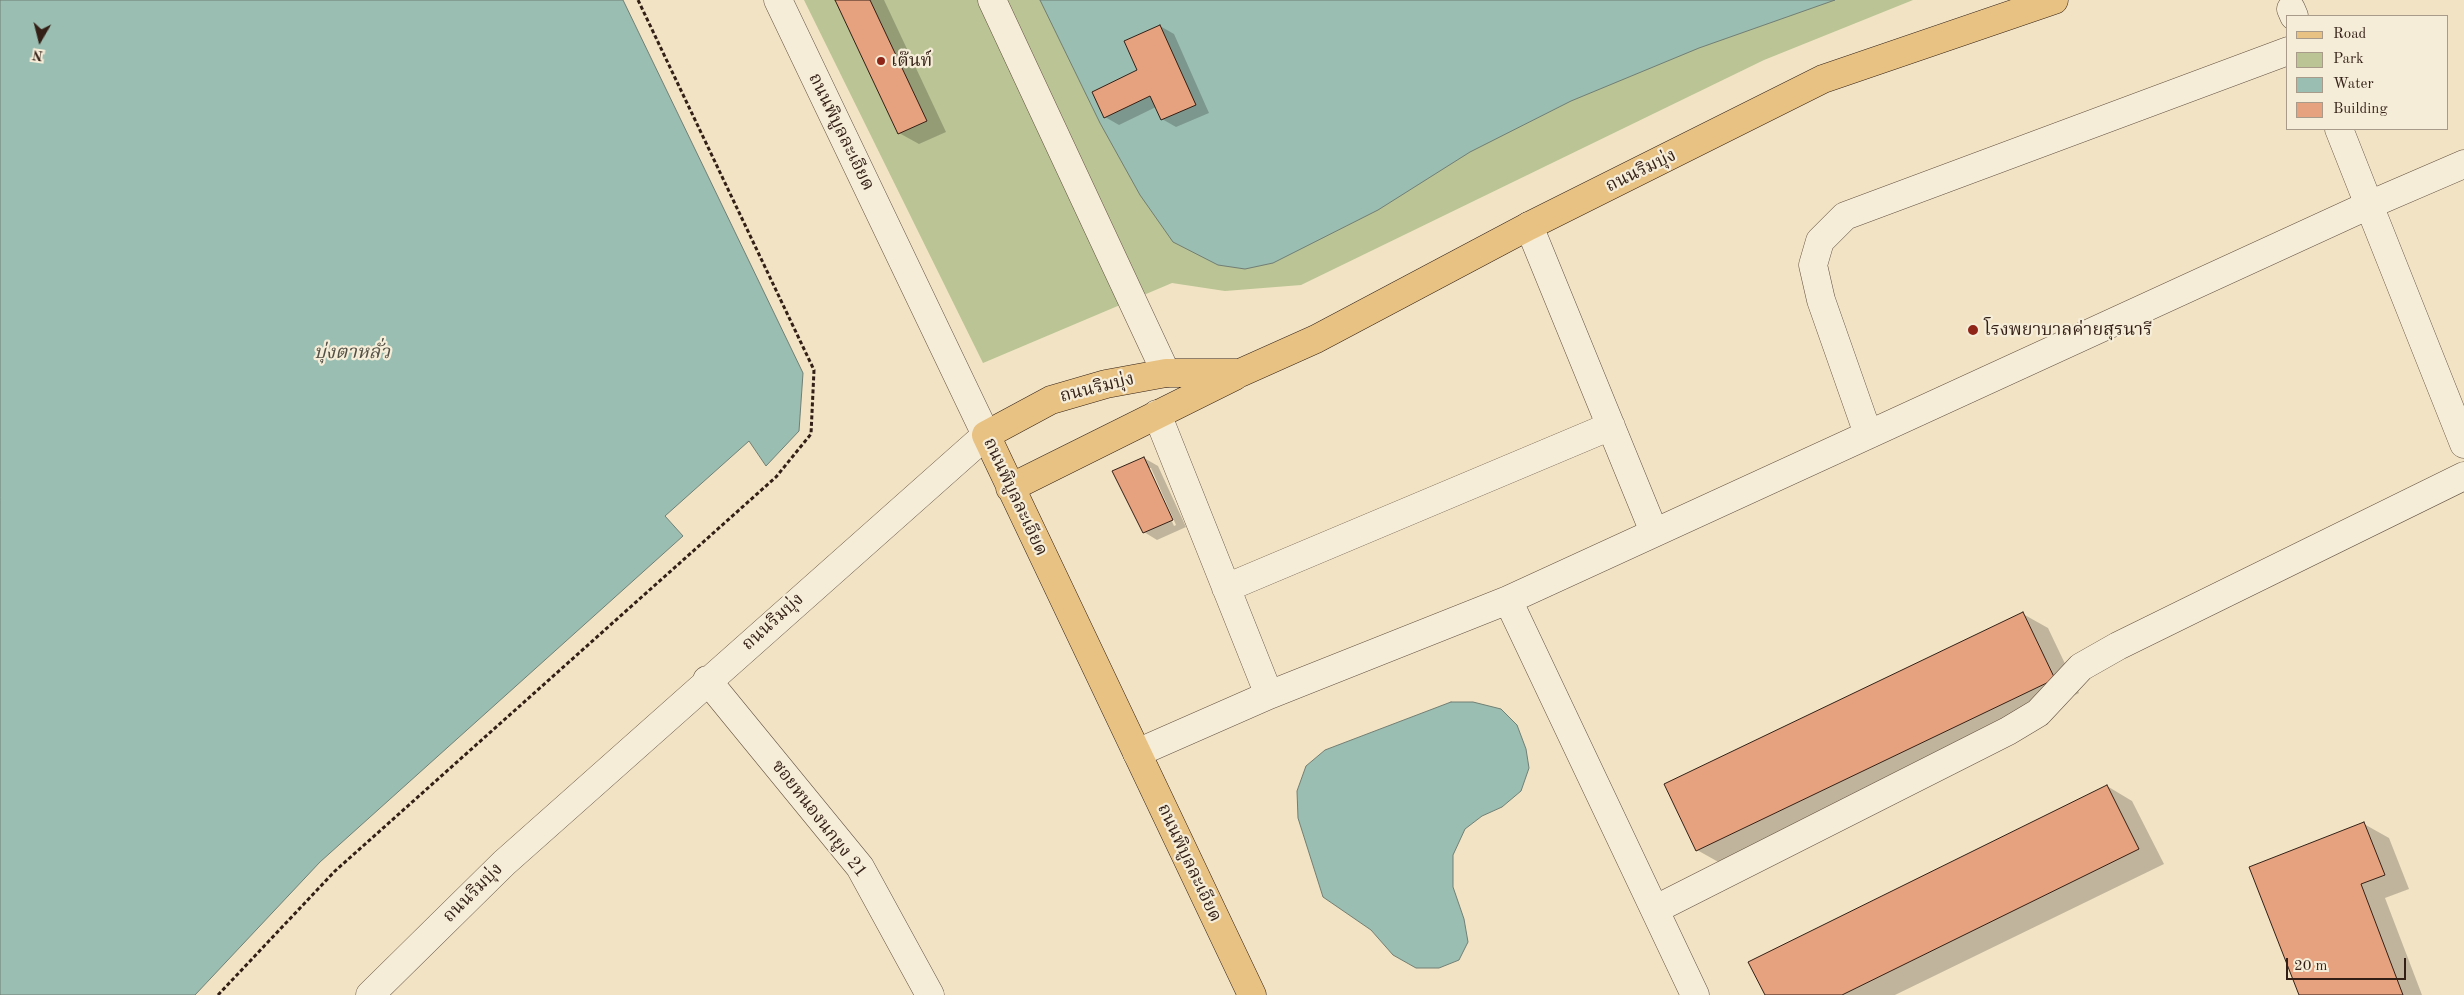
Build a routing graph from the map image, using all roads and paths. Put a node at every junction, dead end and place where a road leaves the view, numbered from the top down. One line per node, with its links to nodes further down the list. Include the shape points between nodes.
1 (638, 0): 27 (path, via 814,370 811,434 776,477 335,871)
2 (778, 0): 15 (street, ถนนพิบูลละเอียด)
3 (992, 0): 10 (street)
4 (2054, 0): 9 (main road, ถนนริมบุ่ง, via 1823,79)
5 (2286, 52): 14 (street, via 1845,216 1820,240 1814,264 1821,300)
6 (2339, 130): 8 (street)
7 (2464, 164): 8 (street)
8 (2369, 205): 14 (street); 16 (street)
9 (1529, 226): 11 (main road, ถนนริมบุ่ง, via 1316,339); 13 (street)
10 (1166, 373): 11 (main road, ถนนริมบุ่ง); 15 (main road, ถนนริมบุ่ง, via 1106,384 1051,400)
11 (1240, 373): 12 (main road, ถนนริมบุ่ง)
12 (1157, 414): 18 (main road, ถนนริมบุ่ง); 20 (street)
13 (1611, 426): 19 (street); 20 (street)
14 (1868, 434): 19 (street)
15 (986, 435): 18 (main road, ถนนพิบูลละเอียด); 22 (street, ถนนริมบุ่ง)
16 (2464, 444)
17 (2464, 476): 25 (street, via 2118,646 2081,667 2038,713)
18 (1010, 488): 24 (main road, ถนนพิบูลละเอียด)
19 (1654, 532): 21 (street)
20 (1226, 588): 23 (street)
21 (1508, 600): 23 (street); 25 (street)
22 (707, 680): 26 (street, ถนนริมบุ่ง, via 504,863); 28 (street, ซอยหนองนกยูง 21, via 860,867)
23 (1269, 695): 24 (street)
24 (1137, 753): 29 (main road, ถนนพิบูลละเอียด)
25 (1656, 909): 30 (street)
26 (383, 991)
27 (218, 995)
28 (930, 995)
29 (1252, 995)
30 (1695, 995)

